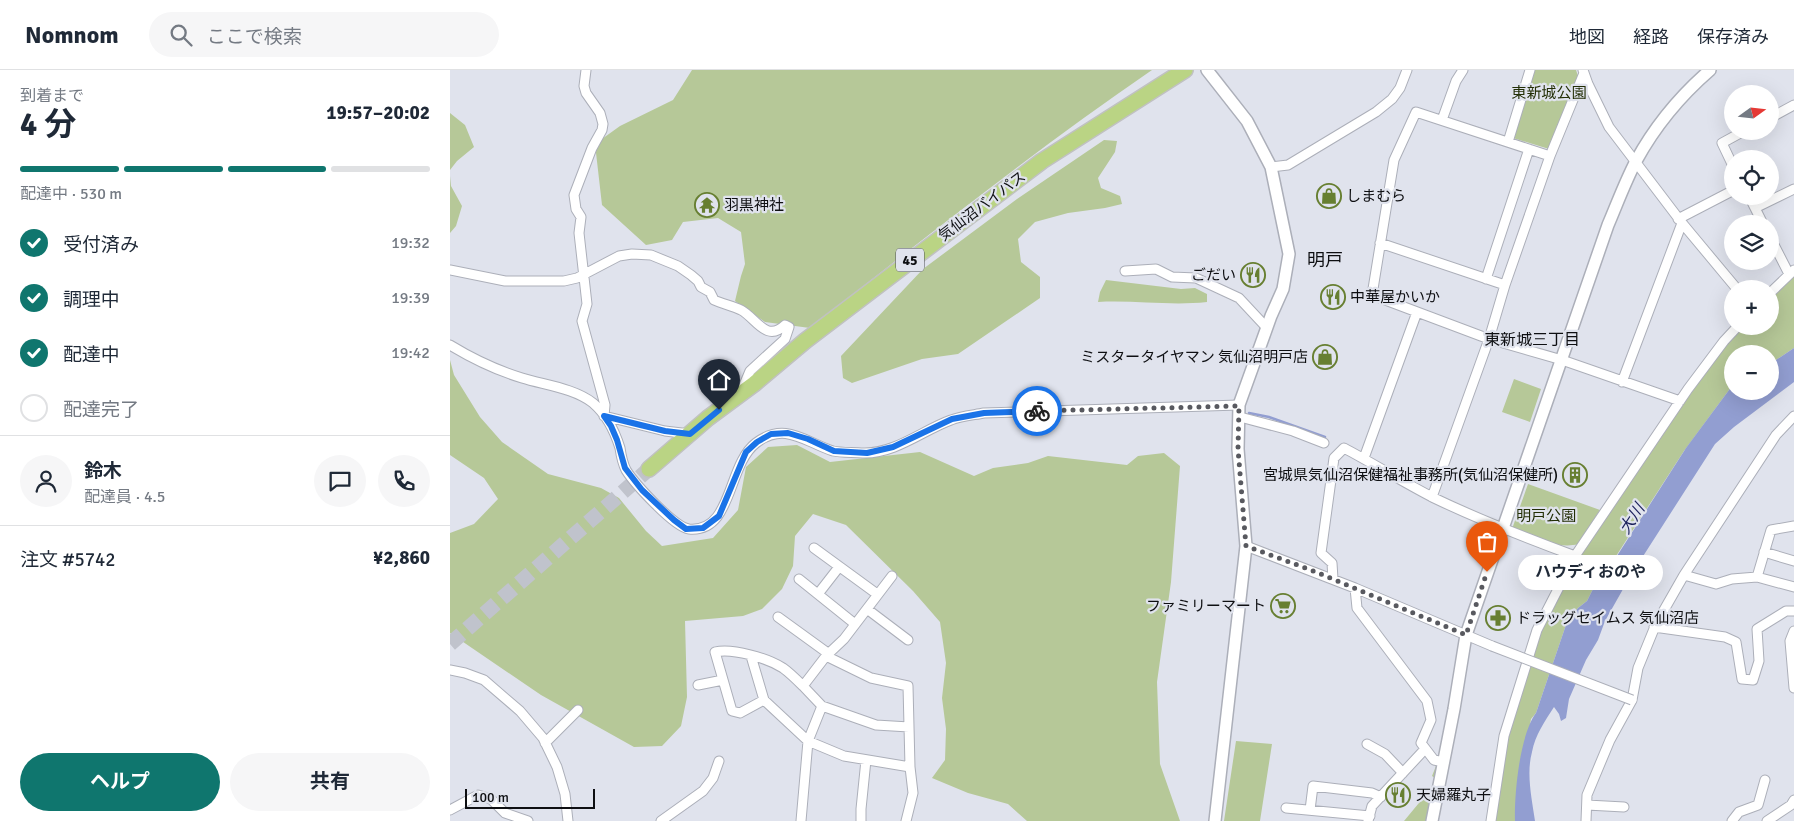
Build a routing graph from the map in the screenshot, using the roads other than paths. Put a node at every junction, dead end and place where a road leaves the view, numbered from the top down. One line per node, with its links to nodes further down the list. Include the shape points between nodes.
1 (586, 70): 30 (street, via 586,93 600,113 603,124 574,195 581,217 579,234)
2 (1185, 70): 42 (highway, 気仙沼バイパス / 45, via 1042,161 805,340)
3 (1207, 70): 18 (street, via 1247,121)
4 (1407, 70): 18 (street, via 1392,99 1376,112 1288,165)
5 (1463, 70): 11 (street)
6 (1530, 70): 13 (street)
7 (1710, 70): 17 (street, via 1687,90)
8 (1584, 71): 16 (street); 17 (street, via 1609,127)
9 (1794, 106): 10 (street)
10 (1779, 114)
11 (1442, 120): 13 (street); 25 (street, via 1416,112 1394,160)
12 (1728, 140): 15 (street, via 1722,143)
13 (1508, 142): 14 (street)
14 (1529, 149): 16 (street); 31 (street)
15 (1725, 150)
16 (1550, 156): 34 (street)
17 (1636, 161): 24 (street); 40 (street, via 1608,224)
18 (1271, 167): 36 (street, via 1289,254 1283,289)
19 (1794, 189): 22 (street)
20 (1724, 196): 24 (street)
21 (1754, 205): 22 (street)
22 (1755, 208): 23 (street)
23 (1758, 215)
24 (1680, 221): 32 (street); 41 (street)
25 (1380, 243): 31 (street); 35 (street, via 1372,295)
26 (1779, 251): 29 (street)
27 (450, 270): 30 (street, via 511,281 564,280)
28 (1125, 271): 36 (street, via 1156,269 1172,277 1196,278 1238,298)
29 (1792, 272): 33 (street)
30 (584, 274): 42 (street, via 619,256 651,255 692,275 714,300 742,311 766,330 773,332 785,325 789,327 785,339 750,371); 45 (street, via 587,304 582,321 605,405)
31 (1486, 279): 34 (street)
32 (1729, 280)
33 (1779, 284)
34 (1505, 285): 38 (street)
35 (1417, 312): 38 (street); 49 (street)
36 (1267, 328): 44 (street)
37 (1730, 335): 43 (street)
38 (1489, 339): 40 (street); 51 (street)
39 (450, 345): 45 (street, via 493,369 580,396)
40 (1562, 360): 41 (street); 53 (street)
41 (1622, 382): 43 (street)
42 (741, 394): 47 (highway, 気仙沼バイパス / 45)
43 (1680, 401): 57 (street)
44 (1240, 411): 45 (street, via 984,413 952,419 893,447 867,453 834,451 788,433 771,434 746,452 719,516 703,528 686,529 642,490 625,468 617,440); 48 (street); 54 (street, via 1238,449)
45 (604, 416): 47 (street)
46 (1794, 416): 60 (street, via 1776,435)
47 (690, 434): 50 (highway, 気仙沼バイパス / 45)
48 (1324, 442)
49 (1364, 458): 51 (street); 64 (street, via 1344,448 1334,458 1321,553 1332,563)
50 (648, 469)
51 (1432, 497): 53 (street)
52 (1794, 526): 56 (street, via 1771,530)
53 (1502, 530): 57 (street); 75 (street)
54 (1246, 546): 64 (street); 113 (street)
55 (814, 548): 59 (street)
56 (1764, 552): 58 (street); 62 (street)
57 (1575, 556): 115 (street, via 1537,630 1521,679 1504,736)
58 (1794, 561)
59 (839, 567): 67 (street); 68 (street)
60 (1684, 574): 62 (street, via 1716,584); 73 (street)
61 (892, 576): 68 (street)
62 (1757, 576): 65 (street)
63 (799, 579): 67 (street)
64 (1333, 579): 66 (street)
65 (1794, 587)
66 (1354, 588): 75 (street); 92 (street, via 1357,608 1427,702 1431,720 1421,743)
67 (818, 594): 72 (street)
68 (877, 594): 69 (street)
69 (867, 609): 72 (street); 76 (street)
70 (1794, 610): 73 (street, via 1786,611 1757,629 1759,661 1752,680 1742,679 1736,642 1725,637)
71 (778, 617): 77 (street)
72 (855, 624): 77 (street)
73 (1654, 627): 85 (street, via 1638,668)
74 (1794, 631): 83 (street, via 1790,641)
75 (1466, 635): 85 (street, bridge); 95 (street)
76 (908, 640)
77 (828, 655): 82 (street); 88 (street, via 872,678 908,686)
78 (751, 656): 80 (street, via 715,652); 82 (street, via 784,669); 84 (street)
79 (451, 672): 90 (street, via 484,680 520,711)
80 (723, 680): 81 (street); 84 (street, via 732,710 740,713)
81 (698, 685)
82 (803, 686): 86 (street)
83 (1794, 688)
84 (764, 700): 89 (street)
85 (1632, 700): 101 (street, via 1610,740)
86 (822, 706): 88 (street, via 876,725); 89 (street)
87 (578, 710): 90 (street)
88 (909, 727): 96 (street)
89 (808, 741): 93 (street, via 844,756); 110 (street)
90 (545, 743): 108 (street, via 565,794)
91 (1367, 744): 97 (street, via 1384,754)
92 (1425, 749): 95 (street, via 1434,760); 97 (street)
93 (866, 760): 96 (street); 111 (street)
94 (719, 761): 109 (street, via 713,778 703,791)
95 (1444, 762): 114 (street)
96 (910, 766): 112 (street, via 913,793)
97 (1403, 773): 99 (street)
98 (1764, 780): 117 (street, via 1758,805 1739,812)
99 (1381, 797): 105 (street, via 1372,793 1313,786); 106 (street, via 1372,806)
100 (1794, 800): 118 (street, via 1791,806)
101 (1587, 805): 102 (street); 116 (street)
102 (1624, 807)
103 (1286, 808): 105 (street)
104 (450, 810): 107 (street, via 478,795 491,799 505,813)
105 (1310, 810): 106 (street)
106 (1369, 818)
107 (528, 821)
108 (568, 821)
109 (661, 821)
110 (801, 821)
111 (861, 821)
112 (906, 821)
113 (1215, 821)
114 (1432, 821)
115 (1491, 821)
116 (1586, 821)
117 (1732, 821)
118 (1767, 821)

